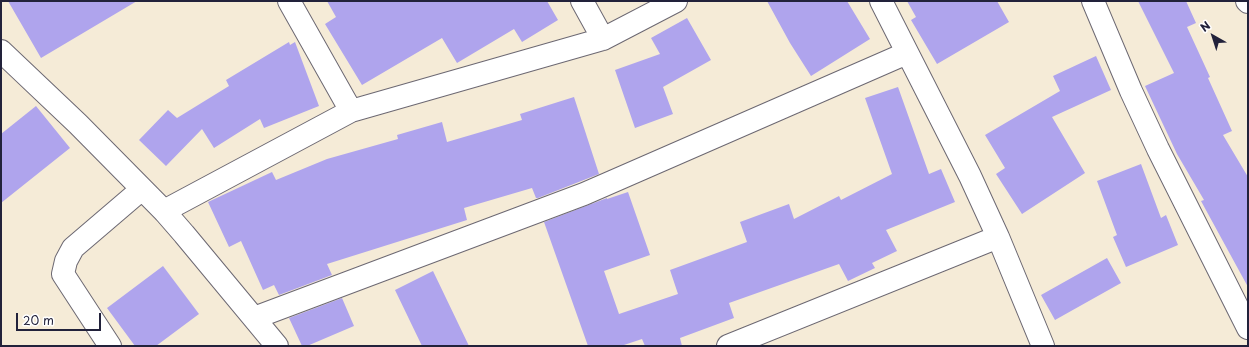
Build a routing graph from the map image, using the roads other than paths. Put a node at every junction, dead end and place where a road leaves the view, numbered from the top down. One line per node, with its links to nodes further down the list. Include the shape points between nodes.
1 (289, 1): 9 (street)
2 (582, 1): 6 (street)
3 (676, 1): 6 (street)
4 (881, 1): 8 (street)
5 (1092, 1): 14 (street, via 1158,149)
6 (604, 39): 9 (street)
7 (1, 51): 10 (street)
8 (907, 52): 12 (street); 13 (street, via 584,194)
9 (351, 111): 11 (street)
10 (142, 189): 11 (street); 15 (street, via 73,248 63,274)
11 (164, 211): 13 (street)
12 (998, 237): 17 (street); 18 (street)
13 (254, 318): 16 (street)
14 (1248, 328)
15 (110, 346)
16 (277, 346)
17 (728, 346)
18 (1042, 346)

